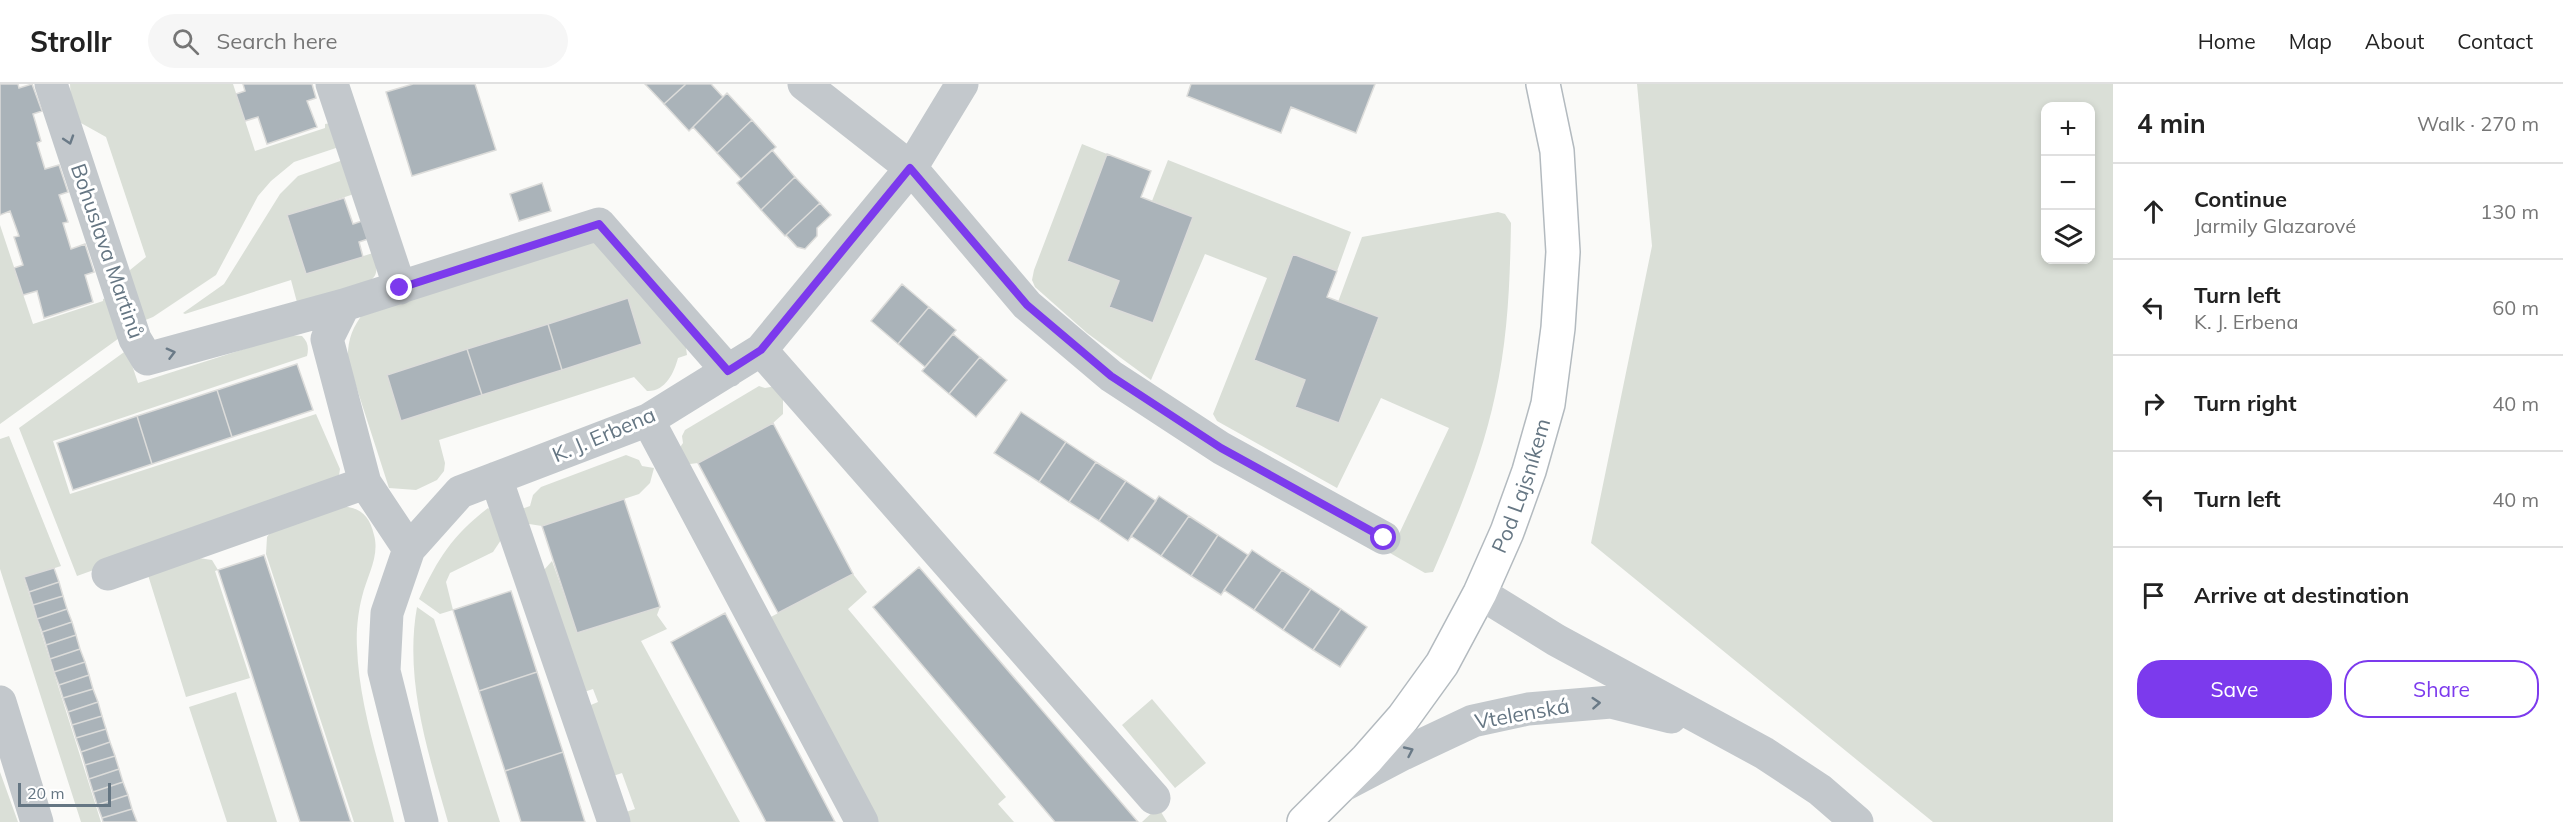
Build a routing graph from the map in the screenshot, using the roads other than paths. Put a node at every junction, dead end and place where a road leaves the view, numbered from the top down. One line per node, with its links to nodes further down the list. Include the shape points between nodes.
1 (51, 84): 8 (street, Bohuslava Martinů, one-way to 8, via 135,339 147,359)
2 (332, 84): 7 (street)
3 (804, 84): 6 (street)
4 (962, 84): 6 (street, K. J. Erbena)
5 (1543, 84): 17 (street, Pod Lajsníkem, via 1557,151 1562,241 1558,328 1548,404 1507,532)
6 (910, 168): 9 (street, K. J. Erbena); 14 (street, via 1027,305 1111,376 1221,448)
7 (400, 288): 8 (street); 10 (street, via 599,224)
8 (344, 305): 13 (street, via 327,339)
9 (761, 350): 10 (street, K. J. Erbena); 21 (street)
10 (728, 371): 11 (street, K. J. Erbena)
11 (648, 420): 12 (street, K. J. Erbena); 25 (street)
12 (496, 478): 15 (street, K. J. Erbena, via 460,492); 24 (street)
13 (365, 483): 15 (street); 16 (street)
14 (1384, 538)
15 (409, 549): 23 (street, K. J. Erbena, via 387,613 384,670)
16 (108, 574)
17 (1480, 593): 19 (street, Vtelenská, via 1556,640); 20 (street, Pod Lajsníkem, via 1442,664 1416,700)
18 (0, 702): 22 (street)
19 (1718, 729): 20 (street, Vtelenská, one-way to 19, via 1473,721 1545,706 1611,702); 27 (street, Vtelenská, via 1764,753 1820,790)
20 (1339, 788): 26 (street, Pod Lajsníkem)
21 (1154, 798)
22 (37, 822)
23 (422, 822)
24 (614, 822)
25 (862, 822)
26 (1304, 822)
27 (1857, 822)

